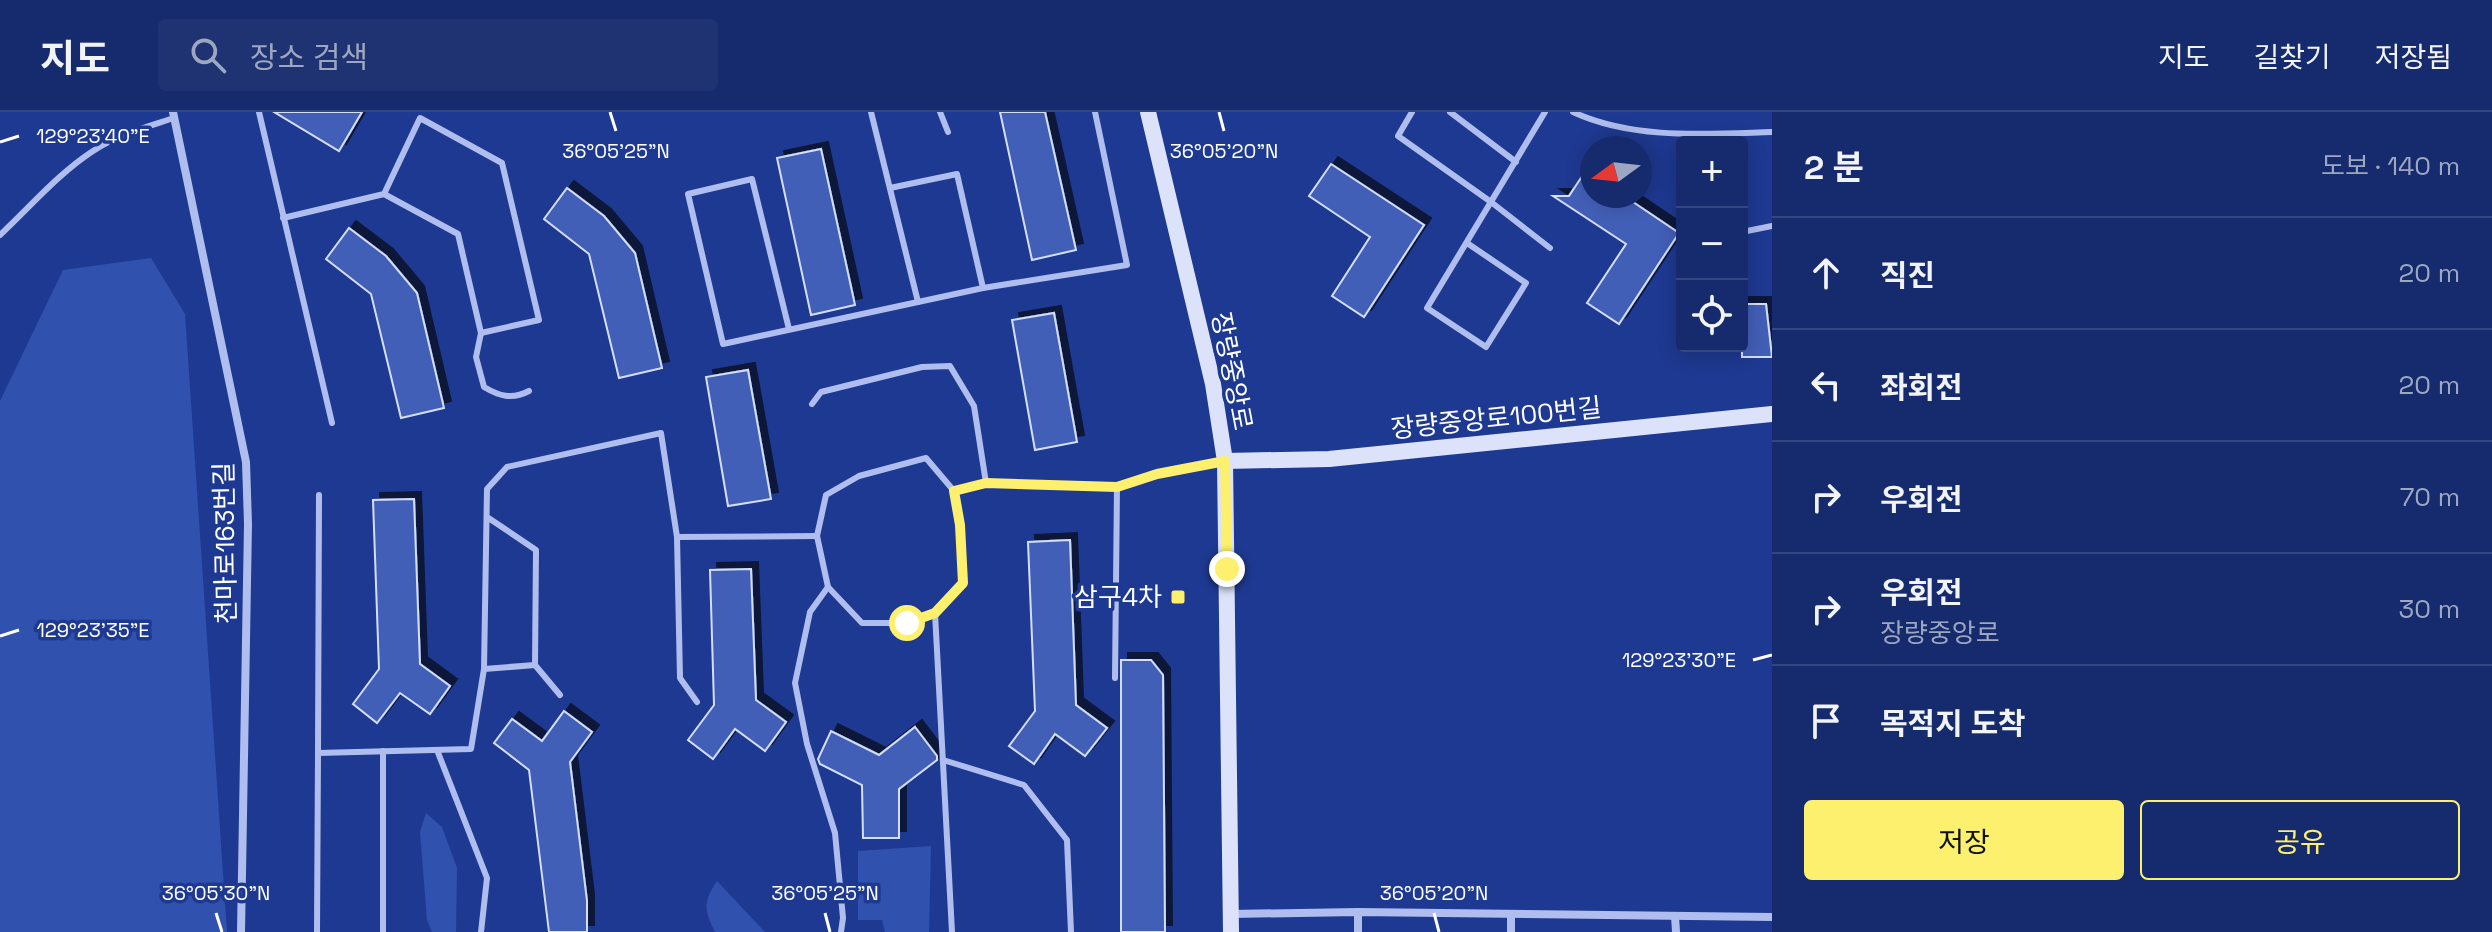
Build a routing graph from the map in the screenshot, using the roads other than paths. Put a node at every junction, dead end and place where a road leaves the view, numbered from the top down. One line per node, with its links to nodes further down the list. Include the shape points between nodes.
1 (259, 112): 18 (lane)
2 (871, 112): 15 (lane)
3 (940, 112): 12 (lane)
4 (1095, 112): 24 (lane, via 1127,265)
5 (1148, 112): 32 (street, 장량중앙로, via 1213,384)
6 (1412, 112): 17 (lane, via 1398,136)
7 (1450, 112): 14 (lane)
8 (1545, 112): 14 (lane)
9 (1573, 112): 13 (lane, via 1592,121 1676,135)
10 (174, 115): 21 (lane, via 94,150); 56 (street, 천마로163번길, via 246,462)
11 (422, 115): 16 (lane); 27 (lane, via 502,163 539,320)
12 (948, 132)
13 (1772, 132)
14 (1516, 162): 17 (lane)
15 (890, 188): 24 (lane, via 957,174); 25 (lane)
16 (384, 194): 18 (lane); 27 (lane, via 458,234)
17 (1491, 202): 22 (lane); 23 (lane)
18 (283, 218): 31 (lane)
19 (1772, 226): 20 (lane)
20 (1748, 231)
21 (0, 235)
22 (1467, 243): 22 (lane, via 1526,283 1486,347 1427,308)
23 (1550, 248)
24 (983, 288): 25 (lane)
25 (918, 302): 26 (lane)
26 (789, 329): 26 (lane, via 723,344 688,194 752,179)
27 (481, 333): 28 (lane, via 476,357 484,387 499,396)
28 (529, 391)
29 (812, 404): 33 (lane, via 821,392 922,367 950,366 974,406)
30 (1772, 414): 32 (street, 장량중앙로100번길, via 1329,459)
31 (332, 423)
32 (1225, 461): 34 (lane); 52 (street, 장량중앙로)
33 (986, 483): 34 (lane); 35 (lane)
34 (1117, 487): 44 (lane)
35 (954, 491): 38 (lane, via 926,458 859,476 826,495); 41 (lane, via 963,583)
36 (319, 495): 49 (lane)
37 (487, 517): 39 (lane, via 487,489 507,467 661,433); 42 (lane, via 536,550); 43 (lane)
38 (817, 536): 39 (lane); 40 (lane)
39 (677, 537): 46 (lane, via 680,678)
40 (828, 587): 41 (lane, via 862,623 907,623); 60 (lane, via 810,612 795,683 807,744 835,833)
41 (935, 613): 50 (lane)
42 (535, 665): 43 (lane); 45 (lane)
43 (484, 669): 47 (lane, via 471,749)
44 (1115, 678)
45 (560, 695)
46 (697, 702)
47 (437, 750): 48 (lane); 59 (lane, via 487,878)
48 (383, 751): 49 (lane); 58 (lane)
49 (318, 753): 57 (lane)
50 (943, 760): 61 (lane); 62 (lane, via 1024,785 1067,840)
51 (1358, 912): 52 (street); 53 (street); 64 (street)
52 (1230, 914): 63 (street, 장량중앙로)
53 (1511, 914): 54 (street); 65 (street)
54 (1675, 916): 55 (street); 66 (street)
55 (1772, 917)
56 (241, 932)
57 (317, 932)
58 (383, 932)
59 (481, 932)
60 (841, 932)
61 (952, 932)
62 (1071, 932)
63 (1231, 932)
64 (1358, 932)
65 (1511, 932)
66 (1676, 932)

